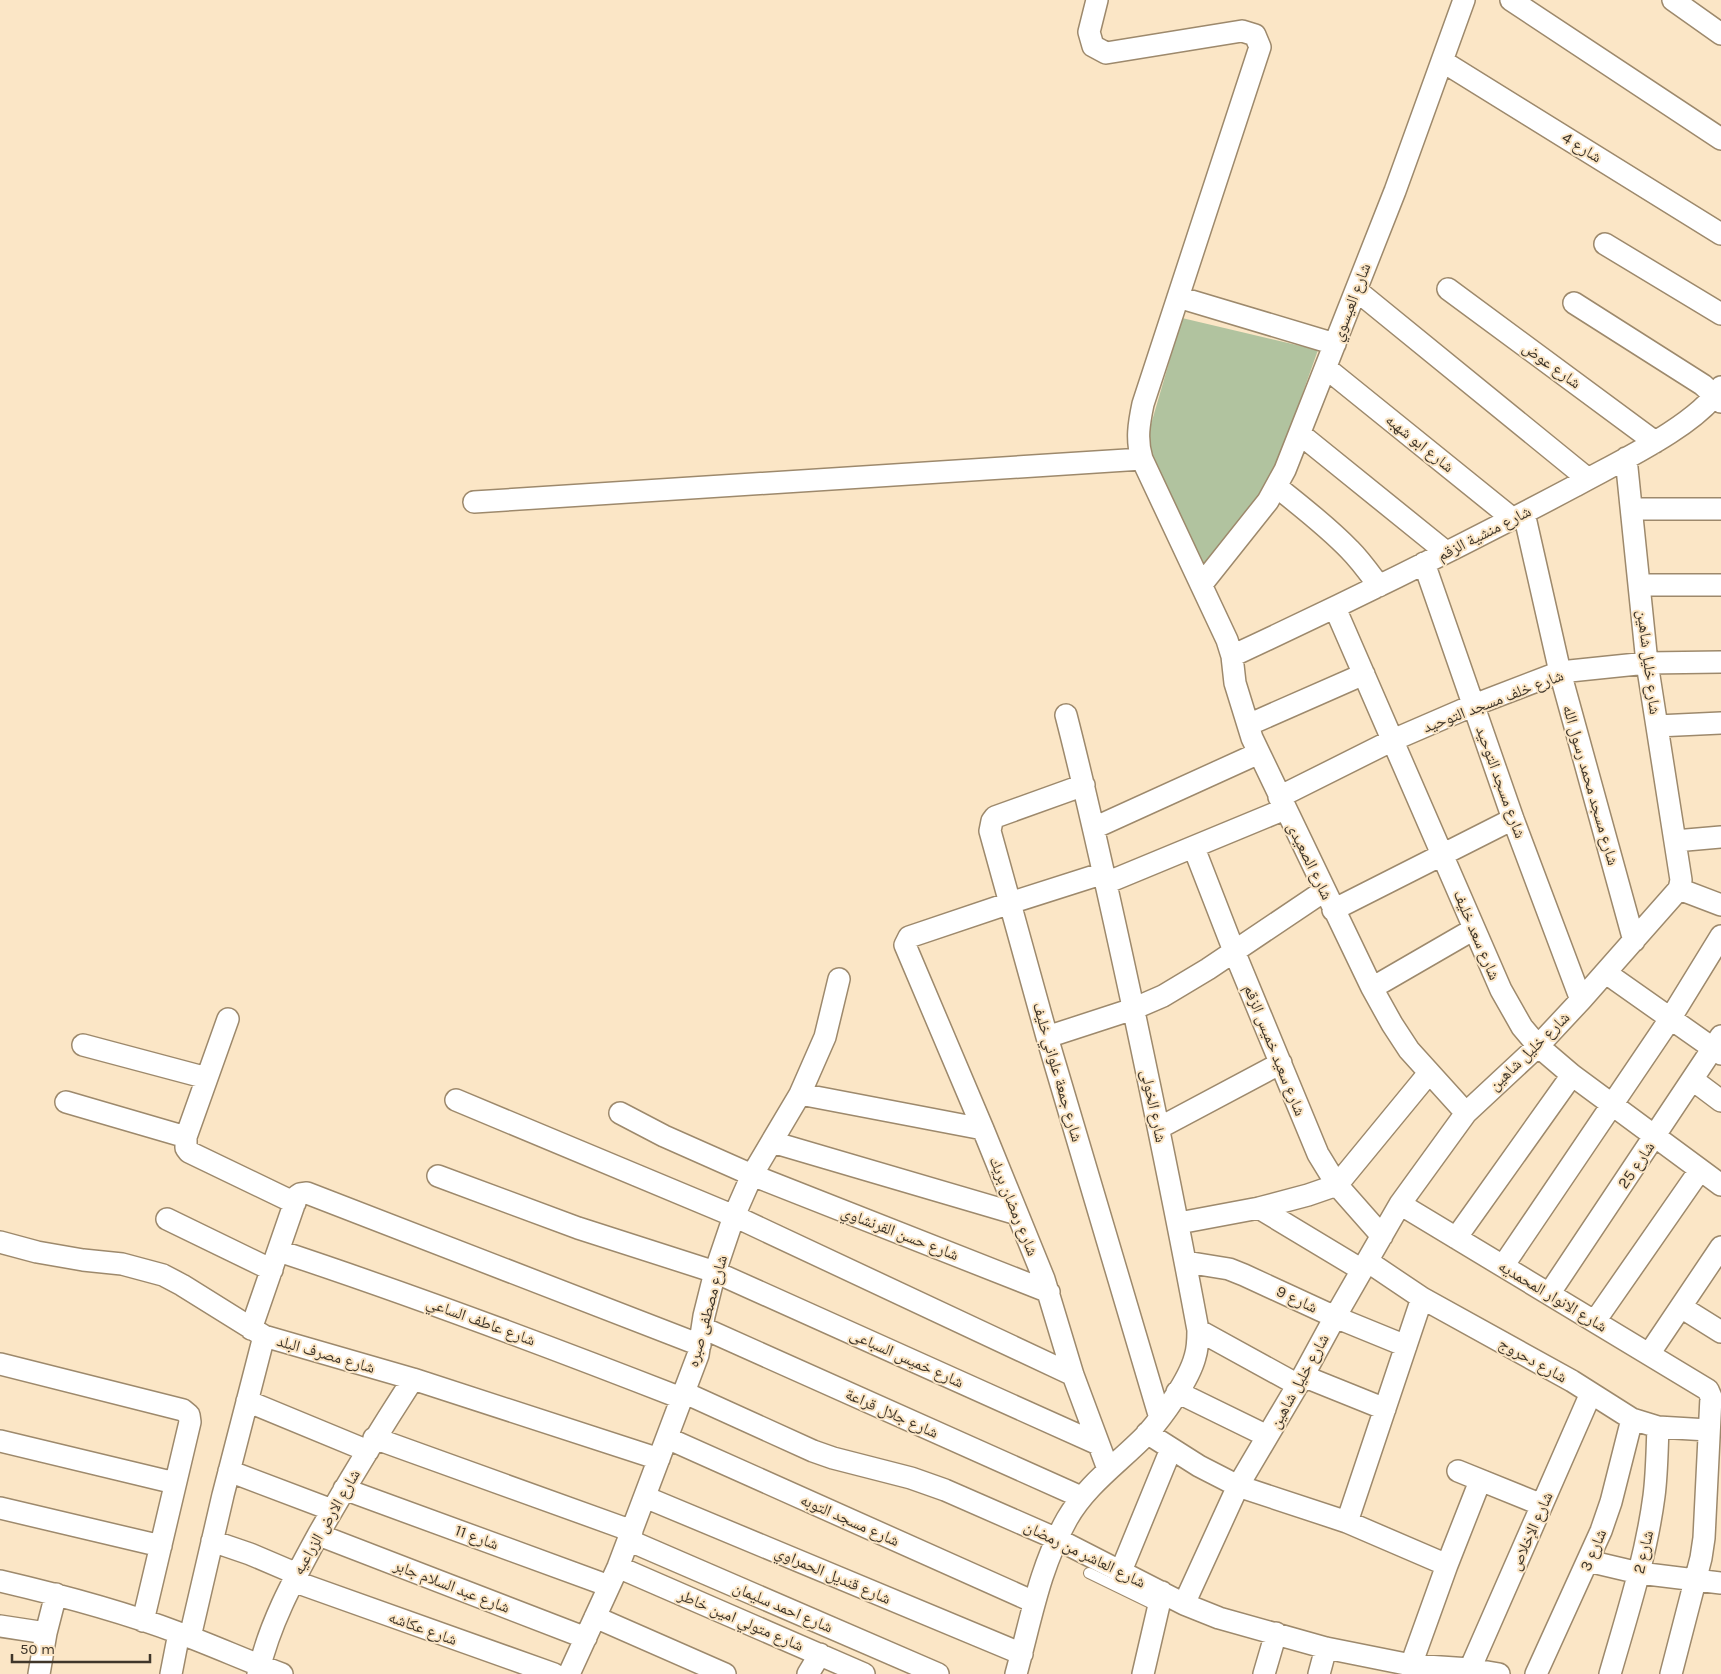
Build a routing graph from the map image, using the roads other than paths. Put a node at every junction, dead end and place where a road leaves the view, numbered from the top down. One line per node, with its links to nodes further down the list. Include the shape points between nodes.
1 (1097, 0): 12 (street, شارع الصعيدى, via 1089,32 1092,46 1106,53 1242,31 1255,35 1260,47)
2 (1464, 0): 6 (street, شارع العيسوي)
3 (1511, 0): 7 (street)
4 (1673, 0): 5 (street)
5 (1721, 34)
6 (1442, 61): 8 (street, شارع 4); 11 (street, شارع العيسوي)
7 (1721, 139)
8 (1721, 234)
9 (1605, 244): 14 (street)
10 (1448, 289): 19 (street, شارع عوض)
11 (1356, 290): 15 (street, شارع العيسوي); 22 (street)
12 (1178, 297): 15 (street); 21 (street, شارع الصعيدى, via 1143,404 1138,433)
13 (1574, 303): 17 (street)
14 (1721, 314)
15 (1335, 344): 16 (street, شارع العيسوي)
16 (1326, 368): 18 (street, شارع العيسوي); 27 (street, شارع ابو شهبه)
17 (1719, 395): 19 (street, شارع منشية الزقم)
18 (1300, 434): 23 (street, شارع العيسوي); 28 (street)
19 (1655, 442): 20 (street, شارع منشية الزقم)
20 (1626, 458): 22 (street, شارع منشية الزقم); 26 (street, شارع خليل شاهين)
21 (1142, 459): 24 (street); 30 (street, شارع الصعيدى)
22 (1588, 479): 27 (street, شارع منشية الزقم)
23 (1277, 487): 30 (street, شارع العيسوي); 33 (street, via 1338,538)
24 (474, 502)
25 (1721, 509): 26 (street)
26 (1632, 510): 31 (street, شارع خليل شاهين)
27 (1519, 516): 28 (street, شارع منشية الزقم); 38 (street, شارع مسجد محمد رسول الله)
28 (1446, 552): 29 (street, شارع منشية الزقم)
29 (1424, 563): 33 (street, شارع منشية الزقم); 40 (street, شارع مسجد التوحيد)
30 (1202, 584): 35 (street, شارع الصعيدى)
31 (1640, 585): 32 (street); 37 (street, شارع خليل شاهين)
32 (1721, 585)
33 (1380, 586): 34 (street, شارع منشية الزقم)
34 (1335, 608): 35 (street, شارع منشية الزقم); 39 (street, شارع سعد خليف)
35 (1232, 656): 43 (street, شارع الصعيدى, via 1235,683)
36 (1721, 662): 37 (street, شارع خلف مسجد التوحيد)
37 (1647, 663): 38 (street, شارع خلف مسجد التوحيد); 44 (street, شارع خليل شاهين)
38 (1560, 672): 40 (street, شارع خلف مسجد التوحيد); 62 (street, شارع مسجد محمد رسول الله)
39 (1364, 674): 43 (street); 45 (street, شارع سعد خليف)
40 (1474, 705): 45 (street, شارع خلف مسجد التوحيد); 49 (street, شارع مسجد التوحيد)
41 (1066, 715): 47 (street, شارع الخولى)
42 (1721, 723): 44 (street)
43 (1248, 725): 46 (street, شارع الصعيدى)
44 (1657, 726): 52 (street, شارع خليل شاهين)
45 (1392, 740): 48 (street, شارع خلف مسجد التوحيد); 54 (street, شارع سعد خليف)
46 (1258, 753): 48 (street, شارع الصعيدى); 50 (street)
47 (1084, 785): 50 (street, شارع الخولى); 58 (street, شارع جمعة علواني خليف, via 992,821 990,831)
48 (1282, 803): 53 (street, شارع خلف مسجد التوحيد); 57 (street, شارع الصعيدى)
49 (1514, 819): 54 (street); 68 (street, شارع مسجد التوحيد)
50 (1094, 828): 55 (street, شارع الخولى)
51 (1721, 837): 52 (street)
52 (1675, 841): 56 (street, شارع خليل شاهين)
53 (1194, 848): 55 (street, شارع خلف مسجد التوحيد); 64 (street, شارع سعيد خميس الزقم)
54 (1442, 854): 57 (street); 60 (street, شارع سعد خليف)
55 (1105, 878): 58 (street, شارع خلف مسجد التوحيد); 69 (street, شارع الخولى)
56 (1679, 889): 59 (street); 62 (street, شارع خليل شاهين)
57 (1328, 900): 64 (street); 67 (street, شارع الصعيدى)
58 (1010, 902): 63 (street, شارع خلف مسجد التوحيد, via 909,937 905,942); 72 (street, شارع جمعة علواني خليف)
59 (1721, 905)
60 (1474, 929): 67 (street); 74 (street, شارع سعد خليف, via 1501,990 1522,1027)
61 (1721, 936): 71 (street)
62 (1634, 941): 65 (street, شارع خليل شاهين)
63 (906, 948): 89 (street, شارع رمضان بريك)
64 (1234, 951): 69 (street, via 1162,996); 76 (street, شارع سعيد خميس الزقم)
65 (1606, 973): 68 (street, شارع خليل شاهين); 71 (street)
66 (839, 979): 81 (street, شارع مصطفى صبره, via 825,1037)
67 (1372, 988): 77 (street, شارع الصعيدى, via 1409,1050)
68 (1581, 1000): 74 (street, شارع خليل شاهين)
69 (1133, 1009): 72 (street); 88 (street, شارع الخولى)
70 (228, 1019): 79 (street)
71 (1670, 1019): 75 (street); 85 (street)
72 (1047, 1037): 137 (street, شارع جمعة علواني خليف)
73 (83, 1045): 79 (street)
74 (1538, 1046): 78 (street, شارع سعد خليف); 87 (street, شارع خليل شاهين)
75 (1718, 1046): 80 (street, شارع 25)
76 (1281, 1063): 88 (street); 96 (street, شارع سعيد خميس الزقم, via 1318,1154)
77 (1429, 1073): 87 (street, شارع الصعيدى); 96 (street)
78 (1572, 1075): 85 (street, شارع سعد خليف); 106 (street)
79 (207, 1078): 91 (street)
80 (1693, 1080): 83 (street); 90 (street, شارع 25)
81 (800, 1094): 89 (street); 92 (street, شارع مصطفى صبره)
82 (456, 1100): 102 (street)
83 (1721, 1101)
84 (66, 1102): 91 (street)
85 (1613, 1105): 90 (street, شارع سعد خليف); 112 (street)
86 (620, 1113): 94 (street, شارع حسن القرنشاوي)
87 (1466, 1113): 99 (street, شارع خليل شاهين)
88 (1159, 1128): 104 (street, شارع الخولى)
89 (983, 1129): 101 (street, شارع رمضان بريك)
90 (1656, 1136): 93 (street, شارع سعد خليف); 116 (street, شارع 25)
91 (186, 1137): 98 (street, via 189,1152)
92 (772, 1142): 94 (street, شارع مصطفى صبره); 101 (street)
93 (1700, 1170): 97 (street, شارع سعد خليف); 120 (street)
94 (752, 1175): 102 (street, شارع مصطفى صبره); 115 (street, شارع حسن القرنشاوي)
95 (438, 1176): 114 (street, شارع خميس السباعى, via 578,1228)
96 (1337, 1185): 100 (street); 105 (street, شارع سعيد خميس الزقم)
97 (1721, 1185)
98 (295, 1203): 109 (street); 124 (street, شارع جلال قراعة, via 297,1196 307,1193)
99 (1400, 1204): 105 (street, شارع خليل شاهين); 106 (street, شارع الانوار المحمديه)
100 (1258, 1208): 104 (street); 111 (street, شارع دحروج)
101 (1017, 1214): 115 (street, شارع رمضان بريك)
102 (734, 1216): 114 (street, شارع مصطفى صبره); 128 (street)
103 (167, 1219): 109 (street, شارع عاطف الساعي)
104 (1179, 1223): 110 (street, شارع الخولى)
105 (1382, 1236): 111 (street, شارع خليل شاهين)
106 (1456, 1238): 112 (street, شارع الانوار المحمديه)
107 (0, 1242): 122 (street, شارع مصرف البلد, via 37,1252 122,1264 163,1276)
108 (1721, 1247): 113 (street)
109 (275, 1261): 122 (street); 133 (street, شارع عاطف الساعي, via 385,1286)
110 (1186, 1262): 119 (street, شارع 9, via 1244,1274); 121 (street, شارع الخولى)
111 (1364, 1266): 117 (street, شارع دحروج); 119 (street, شارع خليل شاهين)
112 (1503, 1266): 116 (street, شارع الانوار المحمديه)
113 (1714, 1270): 118 (street)
114 (715, 1272): 124 (street, شارع مصطفى صبره); 144 (street, شارع خميس السباعى)
115 (1049, 1292): 128 (street, شارع رمضان بريك)
116 (1549, 1294): 120 (street, شارع الانوار المحمديه)
117 (1422, 1298): 125 (street); 132 (street, شارع دحروج)
118 (1681, 1307): 123 (street); 126 (street)
119 (1335, 1317): 125 (street, شارع 9); 130 (street, شارع خليل شاهين)
120 (1594, 1321): 126 (street, شارع الانوار المحمديه)
121 (1198, 1330): 130 (street); 131 (street, شارع الخولى, via 1195,1357)
122 (257, 1332): 129 (street, شارع مصرف البلد); 134 (street)
123 (1721, 1332)
124 (701, 1336): 133 (street, شارع مصطفى صبره, via 698,1355); 155 (street, شارع جلال قراعة)
125 (1406, 1346): 135 (street)
126 (1649, 1354): 139 (street, شارع الانوار المحمديه, via 1708,1390 1711,1396)
127 (0, 1364): 151 (street, via 183,1410 189,1415 190,1422)
128 (1073, 1375): 144 (street, شارع رمضان بريك)
129 (413, 1378): 143 (street, شارع الارض الزراعيه); 146 (street, شارع مصرف البلد)
130 (1301, 1380): 135 (street); 140 (street, شارع خليل شاهين)
131 (1177, 1392): 137 (street, شارع الخولى); 140 (street)
132 (1591, 1394): 136 (street, شارع دحروج); 156 (street, شارع الإخلاص)
133 (682, 1395): 141 (street, شارع مصطفى صبره); 162 (street, شارع العاشر من رمضان, via 813,1451 945,1490)
134 (247, 1401): 143 (street, شارع احمد سليمان); 148 (street)
135 (1385, 1409): 159 (street)
136 (1632, 1419): 138 (street, شارع دحروج); 165 (street, شارع 3, via 1611,1502)
137 (1154, 1426): 145 (street); 147 (street, شارع الخولى)
138 (1658, 1427): 139 (street, شارع دحروج); 170 (street, شارع 2, via 1655,1495)
139 (1708, 1430): 173 (street, via 1704,1538)
140 (1268, 1436): 152 (street, شارع خليل شاهين)
141 (667, 1438): 146 (street, شارع مصطفى صبره); 178 (street, شارع مسجد التوبه)
142 (0, 1441): 151 (street)
143 (371, 1444): 153 (street, شارع الارض الزراعيه); 161 (street, شارع احمد سليمان)
144 (1098, 1444): 147 (street, شارع رمضان بريك)
145 (1171, 1449): 152 (street); 168 (street)
146 (659, 1459): 154 (street, شارع مصطفى صبره)
147 (1108, 1469): 155 (street, شارع الخولى)
148 (229, 1471): 158 (street); 163 (street)
149 (1458, 1471): 150 (street)
150 (1480, 1481): 156 (street); 166 (street)
151 (175, 1484): 164 (street)
152 (1238, 1486): 159 (street); 179 (street, شارع خليل شاهين)
153 (344, 1489): 158 (street, شارع الارض الزراعيه); 175 (street, شارع 11)
154 (645, 1496): 161 (street, شارع مصطفى صبره); 189 (street, شارع قنديل الحمراوي)
155 (1081, 1498): 162 (street, شارع الخولى)
156 (1542, 1505): 192 (street, شارع الإخلاص)
157 (0, 1508): 164 (street)
158 (332, 1510): 160 (street, شارع الارض الزراعيه)
159 (1347, 1522): 166 (street)
160 (319, 1535): 171 (street, شارع الارض الزراعيه); 186 (street, شارع عبد السلام جابر)
161 (630, 1535): 167 (street, شارع مصطفى صبره); 201 (street, شارع احمد سليمان)
162 (1057, 1539): 168 (street, شارع العاشر من رمضان); 178 (street, شارع الخولى)
163 (212, 1541): 171 (street, شارع عكاشه, via 250,1554); 185 (street)
164 (161, 1546): 181 (street)
165 (1588, 1561): 170 (street); 206 (street, شارع 3)
166 (1447, 1566): 190 (street)
167 (618, 1567): 175 (street, شارع مصطفى صبره); 188 (street, شارع متولي امين خاطر)
168 (1121, 1571): 177 (street, شارع العاشر من رمضان)
169 (1089, 1573): 177 (lane)
170 (1639, 1573): 173 (street); 207 (street, شارع 2)
171 (295, 1577): 191 (street, شارع الارض الزراعيه, via 274,1624); 194 (street, شارع عكاشه)
172 (0, 1581): 176 (street)
173 (1696, 1581): 174 (street); 208 (street)
174 (1721, 1583)
175 (609, 1586): 180 (street, شارع مصطفى صبره)
176 (56, 1594): 181 (street); 183 (street)
177 (1160, 1600): 179 (street, شارع العاشر من رمضان); 202 (street)
178 (1034, 1602): 189 (street, شارع الخولى)
179 (1184, 1604): 184 (street, شارع العاشر من رمضان)
180 (595, 1617): 186 (street, شارع مصطفى صبره); 198 (street)
181 (143, 1621): 185 (street)
182 (0, 1626): 183 (street)
183 (46, 1634): 195 (street)
184 (1276, 1634): 187 (street, شارع العاشر من رمضان); 203 (street)
185 (184, 1635): 191 (street); 196 (street)
186 (586, 1638): 194 (street, شارع مصطفى صبره)
187 (1326, 1648): 190 (street, شارع العاشر من رمضان); 204 (street)
188 (820, 1654): 199 (street); 200 (street, شارع متولي امين خاطر)
189 (1019, 1664)
190 (1411, 1665): 193 (street, شارع العاشر من رمضان)
191 (259, 1670): 197 (street)
192 (1470, 1670): 193 (street, شارع العاشر من رمضان); 205 (street, شارع العاشر من رمضان)
193 (1437, 1671)
194 (568, 1673)
195 (39, 1674)
196 (171, 1674)
197 (282, 1674)
198 (725, 1674)
199 (808, 1674)
200 (864, 1674)
201 (938, 1674)
202 (1143, 1674)
203 (1264, 1674)
204 (1319, 1674)
205 (1499, 1674)
206 (1536, 1674)
207 (1610, 1674)
208 (1671, 1674)

